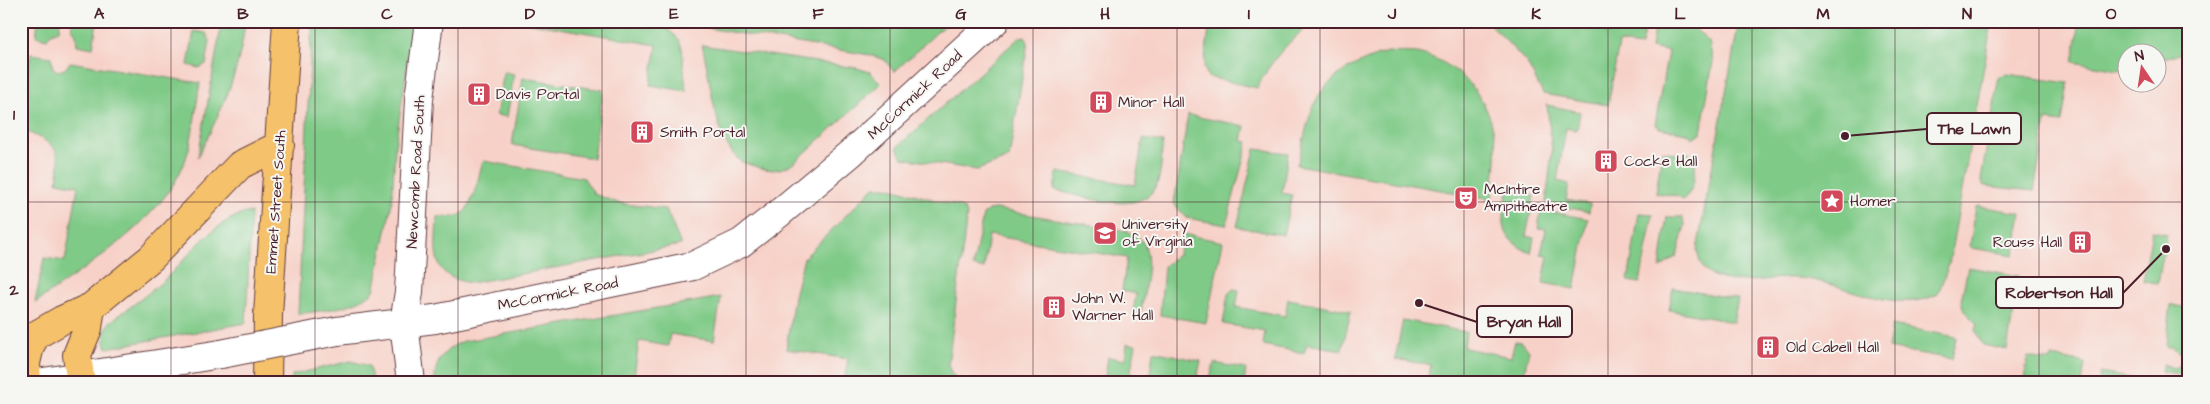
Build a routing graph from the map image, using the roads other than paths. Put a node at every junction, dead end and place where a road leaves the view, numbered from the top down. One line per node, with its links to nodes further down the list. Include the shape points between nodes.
1 (287, 21): 4 (main road, Emmet Street South)
2 (429, 21): 6 (street, Newcomb Road South, via 419,99 409,292)
3 (995, 21): 6 (street, McCormick Road, via 851,153 741,243 693,266)
4 (280, 145): 5 (main road, via 240,165 151,258); 10 (main road, Emmet Street South, via 268,315)
5 (91, 308): 7 (main road, via 88,328 77,355); 8 (main road, via 36,335 26,363)
6 (404, 323): 7 (street, McCormick Road, bridge, via 337,331 221,354); 11 (street, Newcomb Road South)
7 (80, 376): 9 (street, McCormick Road)
8 (27, 383)
9 (37, 383)
10 (267, 383)
11 (411, 383)

